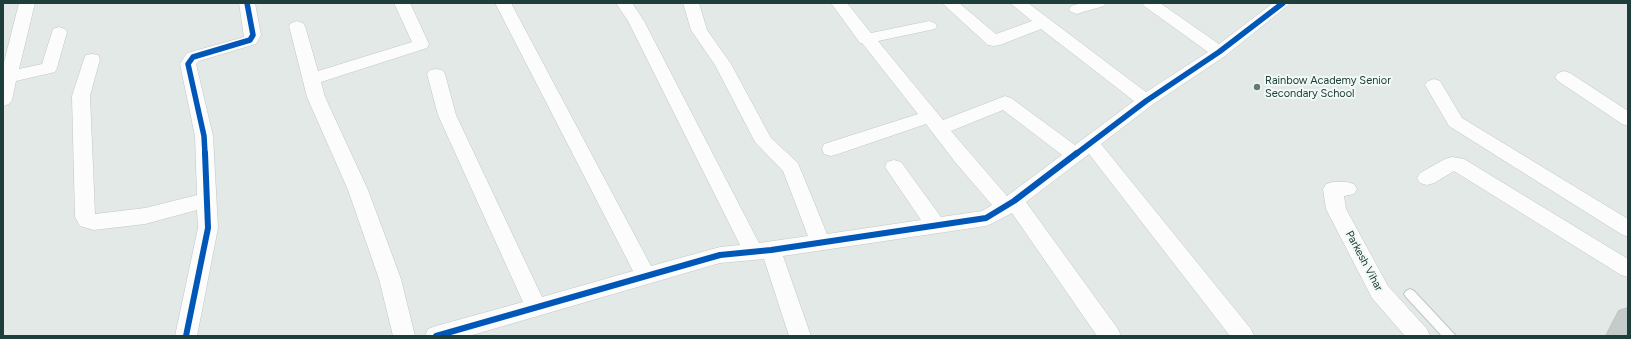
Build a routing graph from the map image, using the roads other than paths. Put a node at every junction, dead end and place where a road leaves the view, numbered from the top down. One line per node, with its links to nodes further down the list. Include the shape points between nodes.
1 (27, 3): 22 (street)
2 (247, 3): 35 (street, via 253,35 250,40 193,57 188,64 204,136)
3 (402, 3): 24 (street, via 421,44)
4 (503, 3): 42 (street)
5 (624, 3): 40 (street)
6 (691, 3): 39 (street, via 699,30 723,64 764,142 791,168)
7 (839, 3): 18 (street)
8 (950, 3): 14 (street, via 994,41)
9 (1018, 3): 14 (street)
10 (1098, 3): 13 (street)
11 (1150, 3): 19 (street)
12 (1283, 3): 19 (street)
13 (1076, 9)
14 (1044, 22): 27 (street)
15 (297, 26): 24 (street)
16 (929, 26): 18 (street)
17 (59, 32): 22 (street, via 49,68)
18 (866, 39): 29 (street)
19 (1218, 52): 27 (street)
20 (92, 59): 35 (street, via 81,96 87,221 145,216)
21 (436, 74): 44 (street, via 447,115)
22 (8, 77): 26 (street)
23 (1564, 77): 28 (street)
24 (311, 79): 47 (street, via 316,97 358,190 390,279)
25 (1434, 85): 38 (street, via 1454,122)
26 (3, 100)
27 (1146, 101): 31 (street)
28 (1628, 120)
29 (935, 122): 30 (street); 31 (street, via 968,118 1005,102); 36 (street)
30 (831, 149)
31 (1083, 149): 36 (street); 51 (street)
32 (894, 167): 37 (street)
33 (1427, 178): 41 (street, via 1452,164 1457,164)
34 (1348, 189): 52 (street, Parkesh Vihar, via 1333,189 1336,209 1380,292)
35 (207, 200): 46 (street, via 208,228)
36 (1010, 204): 37 (street, via 986,218); 50 (street)
37 (936, 225): 39 (street)
38 (1628, 229)
39 (821, 243): 40 (street)
40 (762, 250): 42 (street, via 720,255); 49 (street)
41 (1628, 269)
42 (646, 276): 44 (street)
43 (1410, 294): 53 (lane)
44 (536, 307): 48 (street)
45 (1628, 319): 54 (highway)
46 (186, 336)
47 (404, 336)
48 (436, 336)
49 (800, 336)
50 (1110, 336)
51 (1242, 336)
52 (1419, 336)
53 (1450, 336)
54 (1619, 336)

